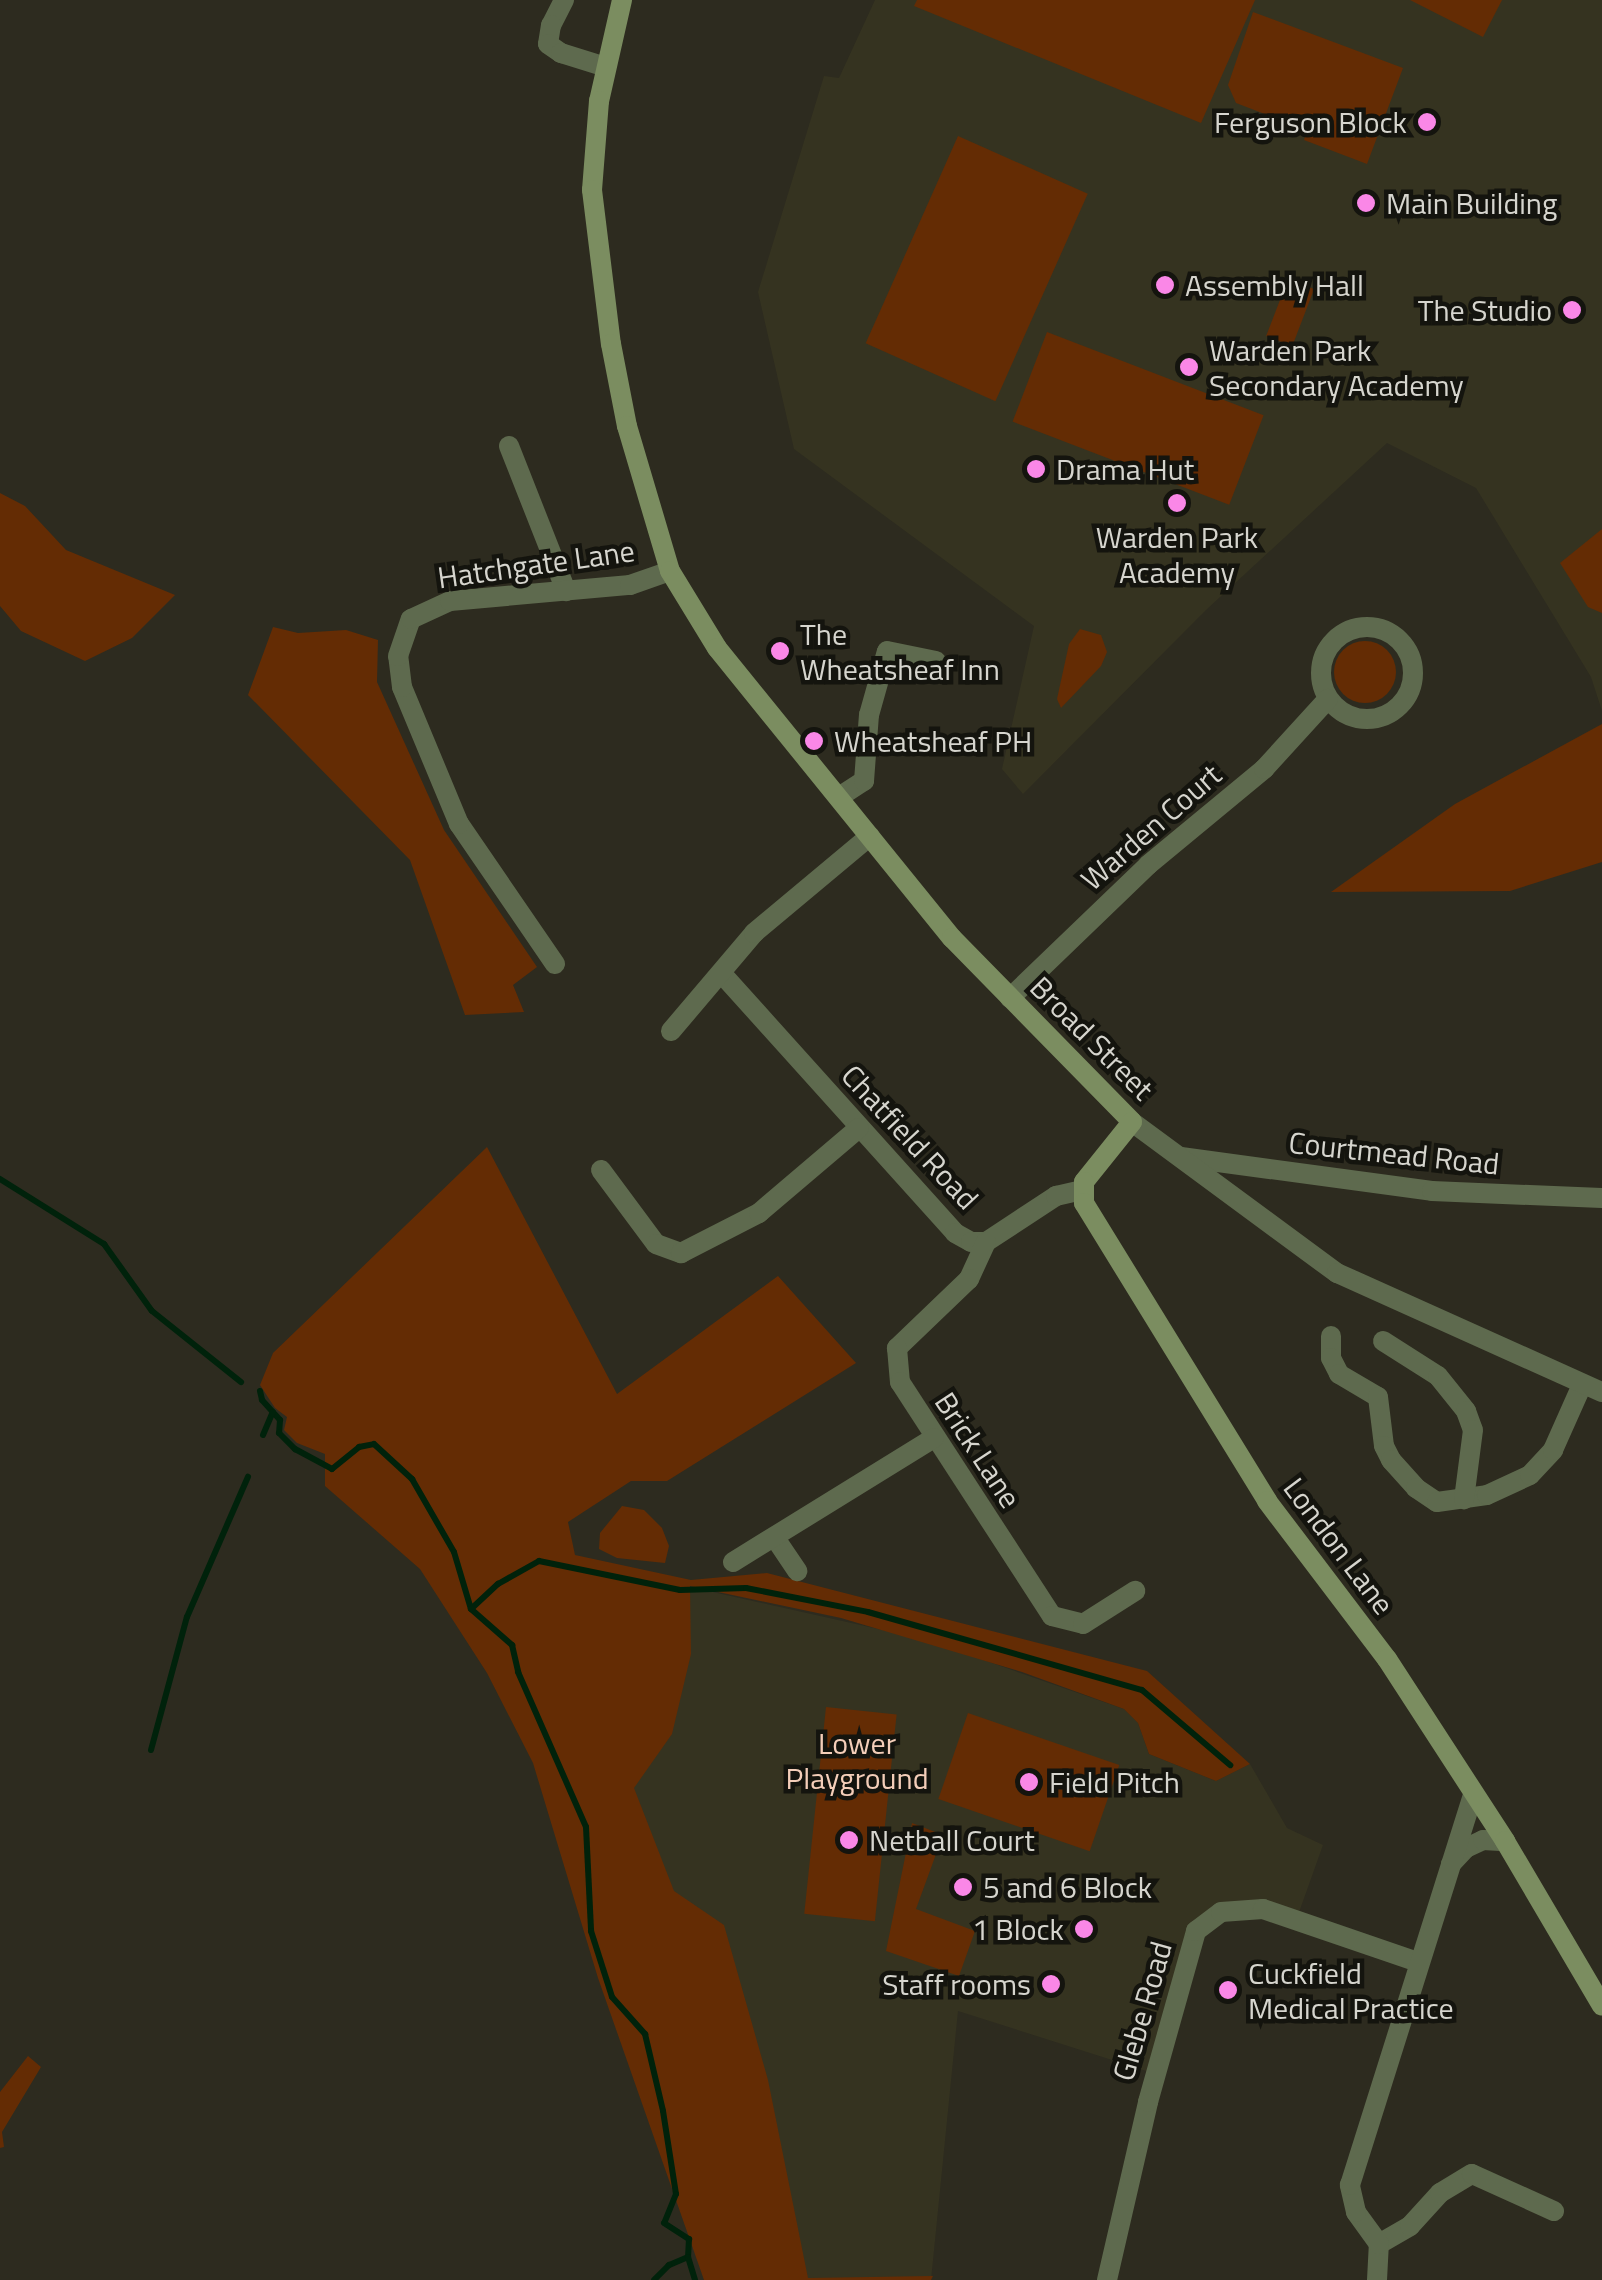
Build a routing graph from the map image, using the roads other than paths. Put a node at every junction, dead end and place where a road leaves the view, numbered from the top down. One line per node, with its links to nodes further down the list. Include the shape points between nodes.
1 (564, 0): 3 (street, via 548,44)
2 (622, 0): 3 (main road)
3 (606, 67): 5 (main road, Broad Street, via 592,190 609,334 638,472)
4 (509, 446): 6 (street)
5 (670, 571): 6 (street, Hatchgate Lane, via 630,585); 9 (main road, Broad Street, via 717,648)
6 (566, 591): 11 (street, Hatchgate Lane, via 450,601 412,619 398,656 402,687 459,824)
7 (936, 661): 9 (street, via 887,652 870,714 864,780)
8 (1328, 698): 8 (street, via 1320,668 1334,639 1364,626 1403,643 1412,685 1396,709 1369,720 1353,718); 13 (street, Warden Court, via 1264,769 1148,865)
9 (840, 797): 10 (main road, Broad Street)
10 (870, 836): 12 (street, via 754,933); 13 (main road, Broad Street)
11 (556, 964)
12 (723, 975): 14 (street); 16 (street, Chatfield Road)
13 (1010, 998): 15 (main road, Broad Street)
14 (671, 1031)
15 (1132, 1122): 17 (street, Broad Street); 19 (main road)
16 (859, 1128): 18 (street, via 759,1213 681,1253 656,1244); 21 (street, Chatfield Road, via 955,1233)
17 (1182, 1157): 20 (street, Courtmead Road, via 1432,1192); 24 (street, Broad Street, via 1337,1273)
18 (601, 1170)
19 (1082, 1190): 21 (street, Chatfield Road, via 1056,1196); 31 (main road, London Lane, via 1092,1219 1267,1501 1386,1659)
20 (1602, 1198)
21 (986, 1242): 25 (street, Brick Lane, via 970,1278 897,1348 900,1382)
22 (1331, 1336): 26 (street, via 1338,1374 1378,1397 1384,1446 1400,1472 1436,1502)
23 (1384, 1341): 26 (street, via 1438,1376 1466,1411 1473,1430)
24 (1592, 1388): 26 (street, via 1539,1467 1505,1489)
25 (934, 1438): 27 (street); 30 (street, Brick Lane, via 1052,1616 1083,1624)
26 (1464, 1500)
27 (776, 1538): 28 (street); 29 (street)
28 (733, 1562)
29 (797, 1571)
30 (1135, 1591)
31 (1473, 1794): 32 (main road, London Lane); 33 (street)
32 (1505, 1841): 33 (street, via 1483,1840); 35 (main road, London Lane)
33 (1451, 1864): 34 (street)
34 (1418, 1962): 37 (street, via 1350,2185 1356,2212); 38 (street, Glebe Road, via 1263,1909 1222,1912 1196,1931)
35 (1602, 2006)
36 (1554, 2211): 37 (street, via 1472,2174)
37 (1379, 2244): 39 (street)
38 (1107, 2280)
39 (1377, 2280)

